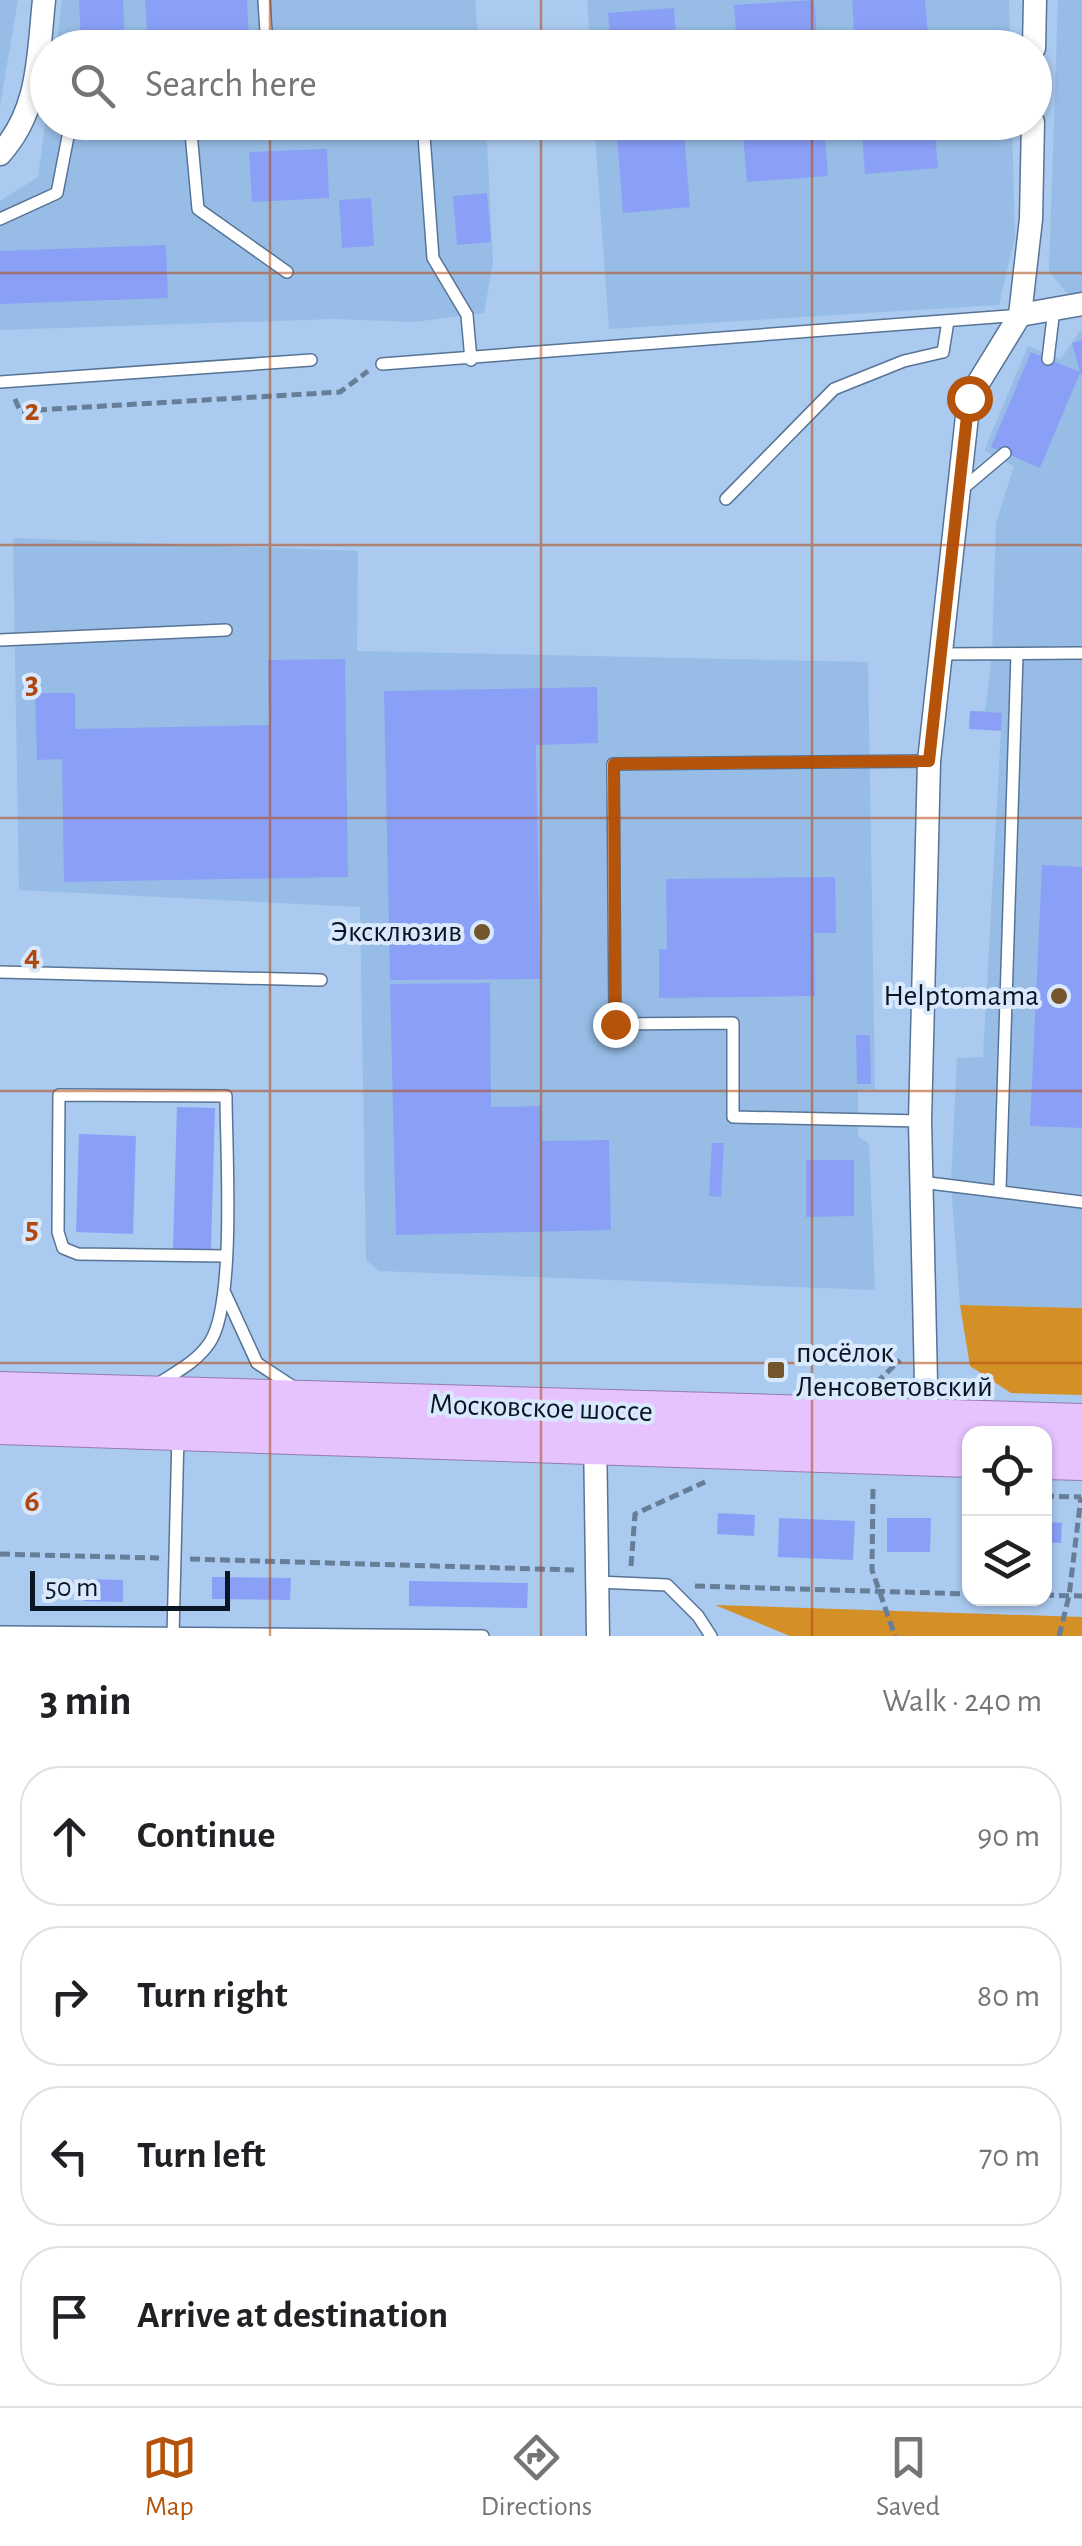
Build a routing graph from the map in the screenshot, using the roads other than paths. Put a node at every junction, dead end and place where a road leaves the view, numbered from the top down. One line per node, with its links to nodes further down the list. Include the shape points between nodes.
1 (44, 0): 4 (street)
2 (264, 0): 5 (lane)
3 (1035, 0): 6 (street)
4 (41, 30)
5 (266, 30)
6 (1034, 30)
7 (30, 105): 12 (street)
8 (67, 140): 13 (lane, via 57,193)
9 (192, 140): 14 (lane, via 198,209)
10 (425, 140): 21 (lane, via 432,258 466,315)
11 (1032, 140): 17 (street)
12 (0, 154)
13 (0, 219)
14 (287, 272)
15 (1082, 304): 16 (street)
16 (1054, 309): 17 (street); 19 (lane)
17 (1020, 315): 18 (lane); 25 (street, via 969,398)
18 (948, 321): 21 (lane); 26 (lane, via 942,352 834,389)
19 (1048, 359)
20 (311, 360): 23 (lane)
21 (471, 360): 22 (lane)
22 (382, 364)
23 (0, 382)
24 (1005, 453): 25 (lane)
25 (960, 490): 30 (street)
26 (726, 499)
27 (226, 630): 28 (lane)
28 (0, 640)
29 (1082, 653): 31 (lane)
30 (943, 654): 31 (lane); 32 (street)
31 (1017, 655): 37 (lane)
32 (929, 761): 35 (street); 35 (lane, via 614,764 615,1024 733,1023 733,1117)
33 (0, 972): 34 (lane)
34 (322, 980)
35 (920, 1121): 36 (street)
36 (921, 1182): 37 (lane); 48 (street)
37 (1000, 1188): 38 (lane)
38 (1082, 1202)
39 (225, 1256): 39 (lane, via 226,1096 59,1095 63,1248 78,1254); 40 (lane)
40 (224, 1291): 42 (lane, via 213,1339 193,1362); 43 (lane, via 257,1363)
41 (0, 1392): 42 (highway, Московское шоссе)
42 (137, 1397): 43 (highway, Московское шоссе)
43 (313, 1401): 46 (highway, Московское шоссе)
44 (0, 1424): 47 (highway, Московское шоссе)
45 (1082, 1424): 48 (highway, Московское шоссе)
46 (594, 1427): 47 (highway, Московское шоссе); 48 (highway, Московское шоссе); 52 (street)
47 (178, 1430): 54 (lane)
48 (927, 1437): 49 (highway, Московское шоссе)
49 (962, 1452)
50 (1052, 1464): 51 (highway)
51 (1082, 1485)
52 (597, 1576): 56 (street); 57 (lane, via 668,1585)
53 (0, 1632): 54 (lane)
54 (173, 1634): 55 (lane)
55 (482, 1636)
56 (598, 1636)
57 (710, 1636)

